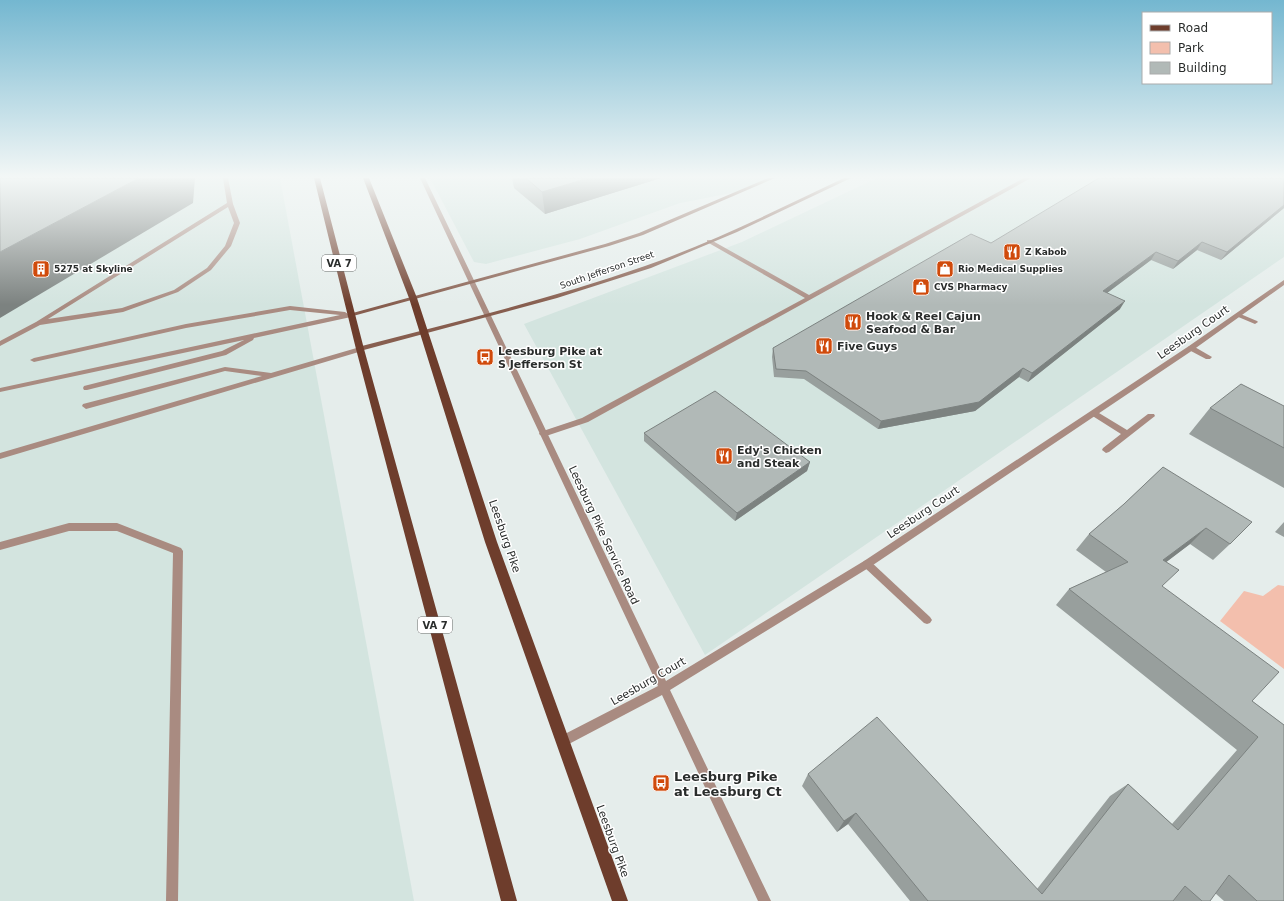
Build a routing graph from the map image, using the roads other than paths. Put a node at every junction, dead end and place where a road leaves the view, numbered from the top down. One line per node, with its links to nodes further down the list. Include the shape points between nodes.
1 (204, 220): 18 (street)
2 (237, 220): 18 (street, via 238,223 228,246 208,269 176,290 123,310)
3 (327, 220): 14 (main road, VA 7)
4 (382, 220): 12 (main road, Leesburg Pike)
5 (442, 220): 10 (street, Leesburg Pike Service Road)
6 (674, 220): 10 (street, via 641,234 558,260)
7 (756, 220): 9 (street, South Jefferson Street)
8 (952, 220): 13 (street)
9 (710, 241): 13 (street); 15 (street, South Jefferson Street, via 621,277)
10 (472, 282): 12 (street); 15 (street, Leesburg Pike Service Road)
11 (1284, 282): 16 (street, Leesburg Court)
12 (413, 298): 14 (street); 19 (main road, Leesburg Pike)
13 (810, 298): 32 (street, via 585,420)
14 (351, 315): 20 (street); 23 (main road, VA 7); 25 (street, via 290,308 186,326)
15 (487, 315): 19 (street, South Jefferson Street); 32 (street, Leesburg Pike Service Road)
16 (1238, 315): 17 (street); 22 (street, Leesburg Court)
17 (1254, 322)
18 (38, 323): 21 (street)
19 (423, 332): 23 (street, South Jefferson Street); 40 (main road, Leesburg Pike, via 492,542)
20 (261, 334): 27 (street, via 224,353); 28 (street)
21 (0, 344)
22 (1191, 348): 24 (street); 30 (street, Leesburg Court)
23 (360, 349): 26 (street); 42 (main road, VA 7)
24 (1208, 357)
25 (34, 360)
26 (273, 375): 29 (street, via 225,370); 35 (street)
27 (86, 388)
28 (0, 390)
29 (86, 406)
30 (1094, 413): 33 (street); 37 (street, Leesburg Court)
31 (1151, 416): 33 (street)
32 (543, 434): 39 (street, Leesburg Pike Service Road)
33 (1127, 434): 34 (street)
34 (1106, 450)
35 (0, 456)
36 (0, 546): 41 (street, via 68,527 117,527 178,551)
37 (867, 564): 38 (street); 39 (street, Leesburg Court)
38 (927, 620)
39 (664, 688): 40 (street, Leesburg Court); 44 (street, Leesburg Pike Service Road)
40 (563, 741): 43 (main road, Leesburg Pike)
41 (172, 901)
42 (509, 901)
43 (620, 901)
44 (765, 901)

